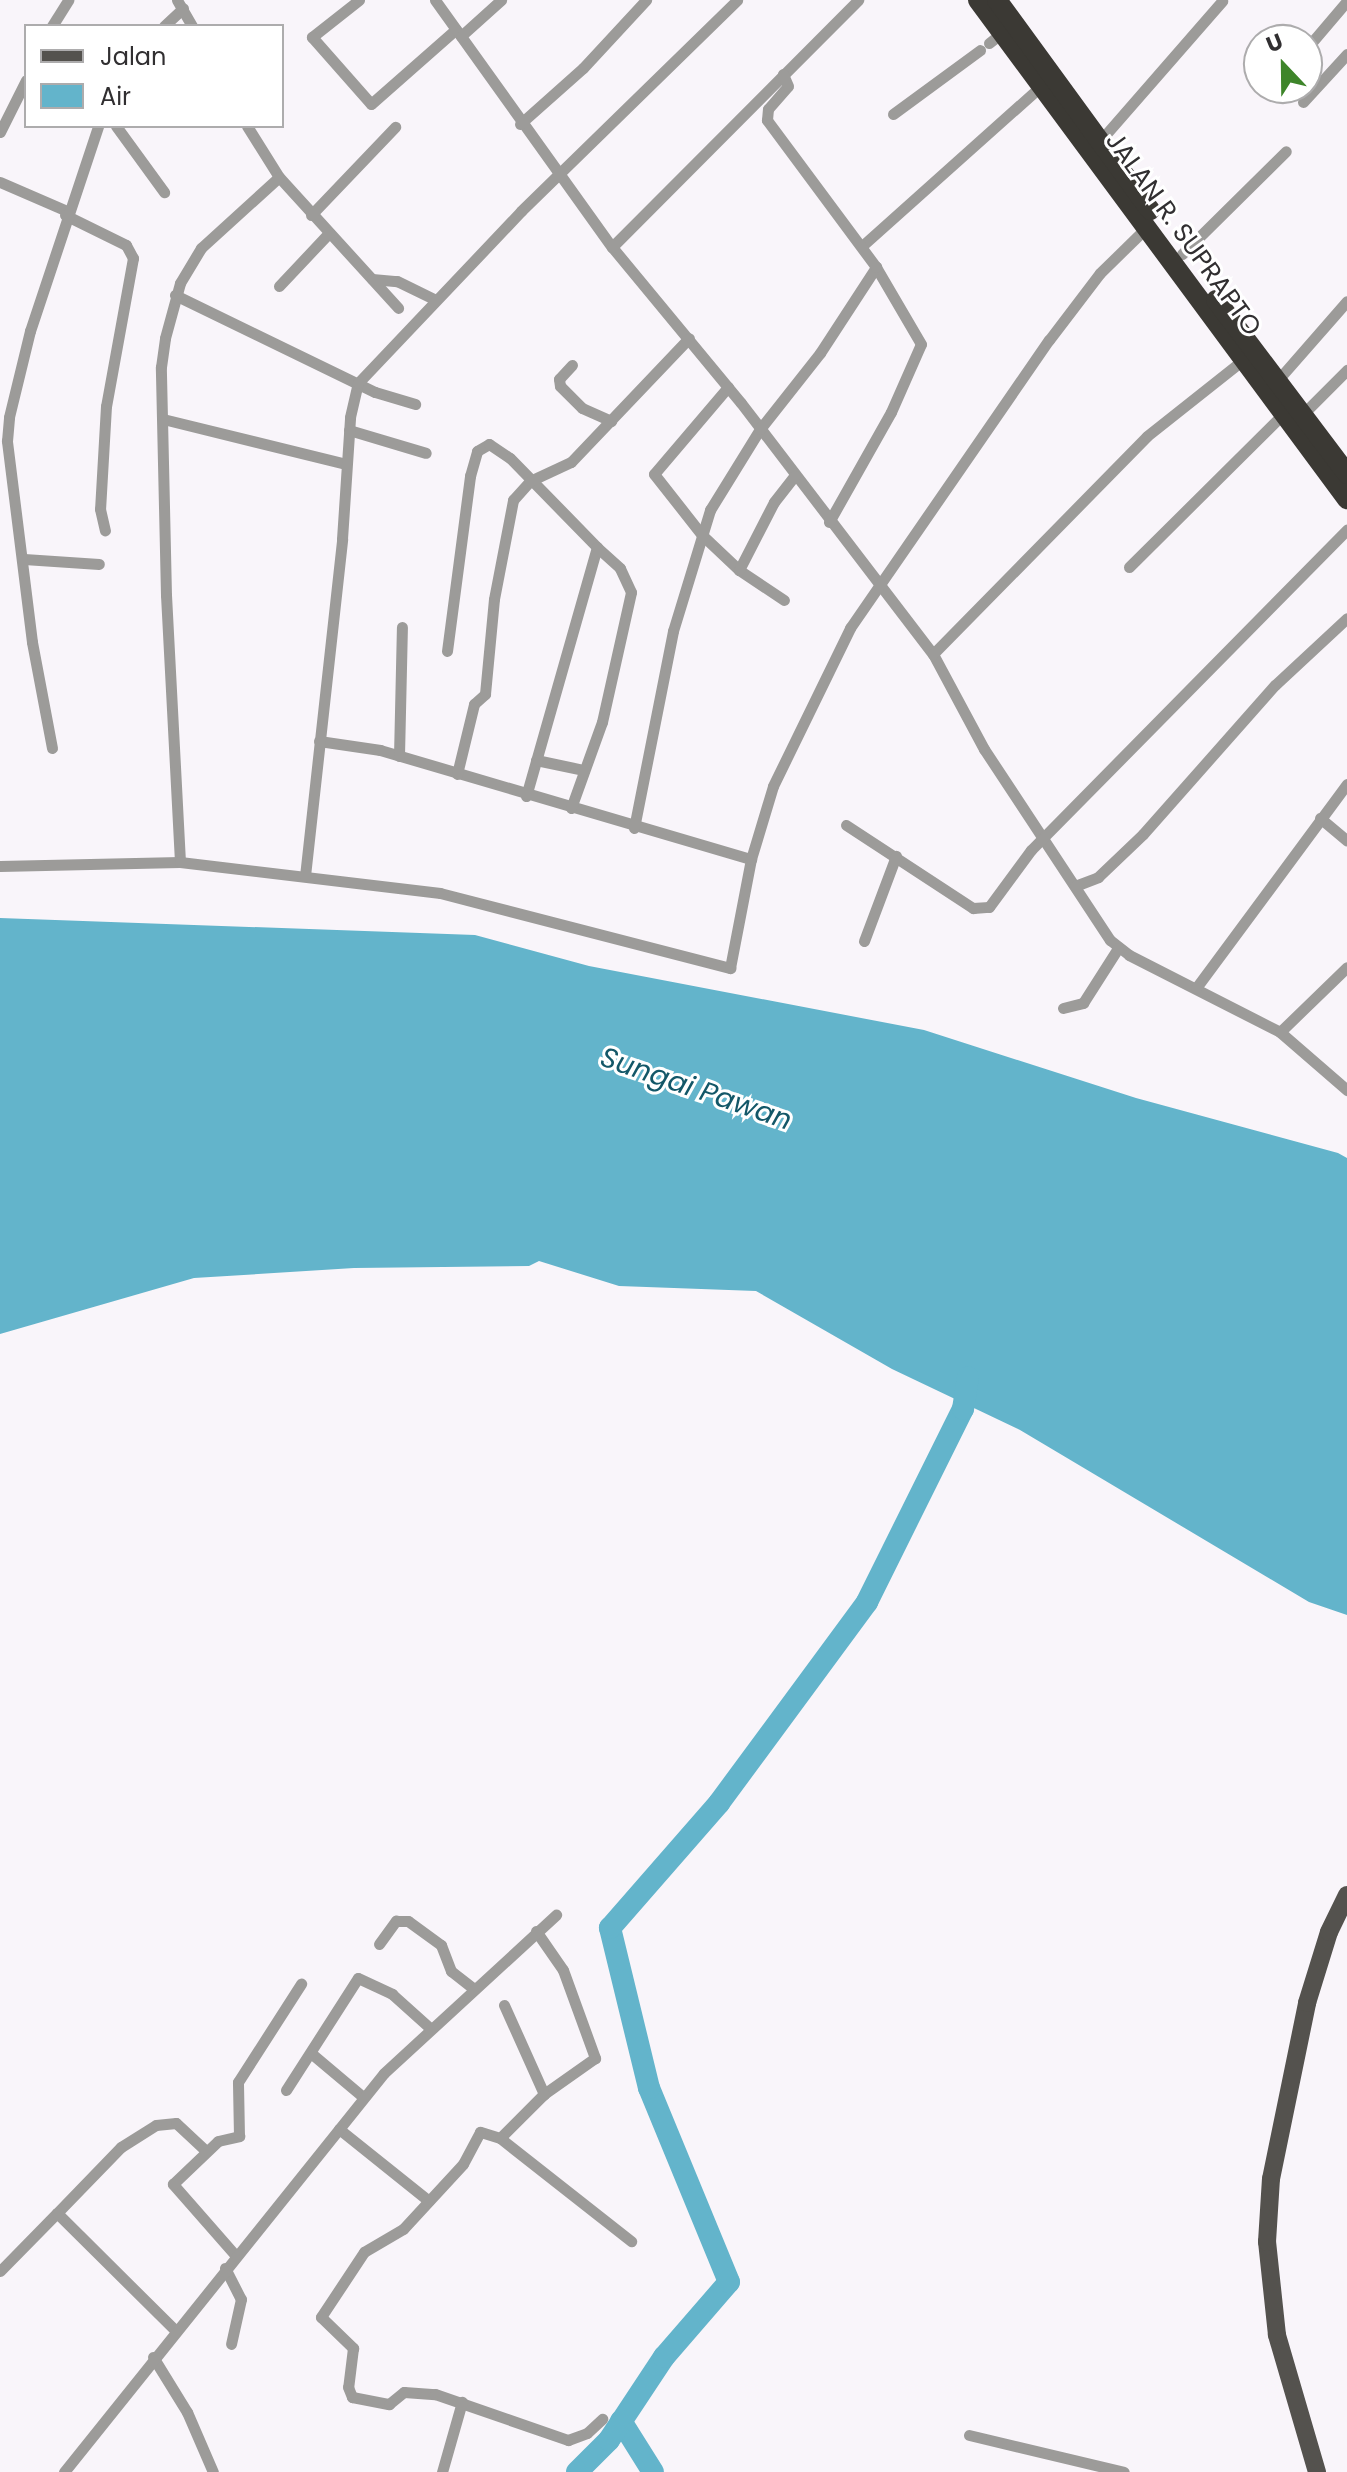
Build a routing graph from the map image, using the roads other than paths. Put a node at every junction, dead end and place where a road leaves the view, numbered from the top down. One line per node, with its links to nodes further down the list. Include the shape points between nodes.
1 (68, 0): 13 (street)
2 (359, 0): 17 (street, via 312,37 371,104)
3 (435, 0): 17 (street)
4 (501, 0): 17 (street)
5 (646, 0): 26 (street, via 583,68)
6 (736, 0): 34 (street)
7 (858, 0): 21 (street)
8 (978, 0): 18 (highway, JALAN R. SUPRAPTO)
9 (997, 0): 20 (highway, JALAN R. SUPRAPTO)
10 (1222, 1): 32 (street)
11 (1347, 1): 16 (street)
12 (180, 4): 14 (street); 15 (street)
13 (53, 24)
14 (165, 24)
15 (191, 24)
16 (1323, 29)
17 (458, 33): 26 (street)
18 (990, 42): 20 (highway, JALAN R. SUPRAPTO); 25 (street)
19 (1347, 54): 22 (street)
20 (1029, 56): 24 (highway, JALAN R. SUPRAPTO); 32 (highway, JALAN R. SUPRAPTO)
21 (783, 74): 42 (street, via 788,86 768,109 767,120); 43 (street)
22 (1323, 80)
23 (24, 84): 31 (street)
24 (1041, 86): 40 (highway, JALAN R. SUPRAPTO); 42 (street)
25 (893, 114)
26 (520, 124): 34 (street)
27 (395, 127): 39 (street)
28 (97, 128): 38 (street)
29 (117, 128): 37 (street)
30 (248, 128): 35 (street)
31 (0, 132)
32 (1100, 141): 44 (highway, JALAN R. SUPRAPTO)
33 (1286, 151): 44 (street)
34 (560, 176): 43 (street); 49 (street)
35 (279, 177): 39 (street); 48 (street, via 201,248)
36 (0, 182): 38 (street)
37 (164, 192)
38 (66, 213): 72 (street, via 117,239 133,258 106,406 100,509); 76 (street, via 9,417 7,441)
39 (311, 215): 41 (street)
40 (1146, 228): 53 (highway, JALAN R. SUPRAPTO); 80 (street, via 1072,309)
41 (329, 233): 46 (street); 47 (street)
42 (862, 246): 45 (street)
43 (612, 247): 52 (street)
44 (1182, 254): 56 (highway, JALAN R. SUPRAPTO)
45 (876, 267): 63 (street, via 808,370); 71 (street, via 921,344 891,412)
46 (372, 279): 49 (street, via 397,281); 51 (street)
47 (279, 286)
48 (175, 295): 57 (street); 60 (street, via 161,367)
49 (436, 300): 51 (street)
50 (1347, 301): 56 (street)
51 (414, 324): 57 (street)
52 (689, 338): 58 (street); 61 (street)
53 (1243, 360): 62 (highway, JALAN R. SUPRAPTO); 85 (street, via 1147,436)
54 (572, 365): 61 (street, via 559,379 560,386 582,408)
55 (1347, 370): 62 (street)
56 (1277, 381): 62 (highway, JALAN R. SUPRAPTO)
57 (358, 383): 59 (street); 64 (street)
58 (728, 387): 63 (street); 74 (street, via 655,471 656,480)
59 (415, 404)
60 (163, 419): 66 (street); 102 (street)
61 (611, 421): 69 (street, via 571,462)
62 (1299, 424): 67 (highway, JALAN R. SUPRAPTO); 70 (highway, JALAN R. SUPRAPTO); 78 (street)
63 (760, 429): 68 (street); 74 (street, via 710,510)
64 (349, 430): 65 (street); 66 (street)
65 (426, 453)
66 (346, 464): 86 (street)
67 (1347, 474)
68 (794, 476): 71 (street); 79 (street)
69 (530, 481): 75 (street); 84 (street, via 499,449 489,444 479,448 462,521); 91 (street, via 518,492 508,517 485,694 474,704)
70 (1347, 499)
71 (829, 522): 80 (street)
72 (105, 530)
73 (1347, 530): 98 (street)
74 (702, 535): 79 (street); 97 (street, via 673,631)
75 (597, 547): 89 (street); 90 (street, via 624,573 631,592 602,722)
76 (24, 559): 77 (street); 87 (street, via 38,684)
77 (99, 564)
78 (1129, 567)
79 (739, 570): 81 (street)
80 (879, 585): 85 (street); 101 (street, via 850,628 788,750)
81 (784, 600)
82 (1347, 618): 105 (street, via 1275,685 1143,834 1098,877)
83 (402, 627): 88 (street)
84 (447, 651)
85 (933, 654): 98 (street, via 984,749)
86 (319, 741): 88 (street); 104 (street)
87 (52, 748)
88 (399, 756): 91 (street)
89 (536, 760): 90 (street); 93 (street)
90 (584, 770): 94 (street)
91 (457, 774): 93 (street)
92 (1347, 784): 95 (street)
93 (526, 796): 94 (street)
94 (571, 808): 97 (street)
95 (1320, 818): 99 (street); 109 (street)
96 (846, 825): 100 (street)
97 (634, 828): 101 (street)
98 (1045, 836): 100 (street, via 984,909 973,908); 105 (street)
99 (1347, 841)
100 (896, 856): 106 (street)
101 (751, 859): 104 (street, via 728,968 616,942 466,897)
102 (180, 862): 103 (street); 104 (street)
103 (0, 863)
104 (305, 876)
105 (1075, 886): 107 (street)
106 (864, 941)
107 (1118, 948): 109 (street); 110 (street, via 1083,1003)
108 (1347, 967): 111 (street)
109 (1196, 988): 111 (street)
110 (1063, 1008)
111 (1280, 1032): 112 (street)
112 (1346, 1088)
113 (1347, 1895): 144 (main road, via 1316,1970 1305,2015 1271,2179 1267,2242 1277,2335)
114 (556, 1915): 115 (street)
115 (536, 1931): 118 (street); 123 (street, via 563,1970 595,2055)
116 (379, 1944): 118 (street, via 396,1921 408,1921 441,1945 451,1971)
117 (301, 1984): 127 (street, via 238,2082 239,2136 218,2141)
118 (474, 1989): 120 (street)
119 (504, 2005): 123 (street)
120 (431, 2029): 121 (street, via 392,1994 358,1978 339,2001); 124 (street)
121 (312, 2054): 122 (street); 124 (street)
122 (286, 2090)
123 (544, 2094): 126 (street)
124 (363, 2097): 125 (street)
125 (339, 2129): 128 (street); 131 (street)
126 (500, 2138): 128 (street, via 480,2132 463,2164); 130 (street)
127 (206, 2151): 129 (street, via 176,2123 156,2125 121,2147); 131 (street, via 173,2184)
128 (429, 2201): 137 (street, via 403,2229 364,2252 321,2317 353,2348 348,2387 352,2397 389,2404 401,2393 425,2392)
129 (57, 2213): 133 (street); 134 (street)
130 (631, 2241)
131 (236, 2256): 132 (street)
132 (225, 2268): 134 (street); 135 (street, via 241,2299)
133 (0, 2271)
134 (175, 2330): 136 (street)
135 (231, 2344)
136 (153, 2357): 140 (street); 141 (street, via 187,2412)
137 (461, 2408): 138 (street, via 561,2439 582,2436); 142 (street)
138 (602, 2419)
139 (969, 2435): 143 (street)
140 (64, 2472)
141 (213, 2472)
142 (442, 2472)
143 (1124, 2472)
144 (1317, 2472)

